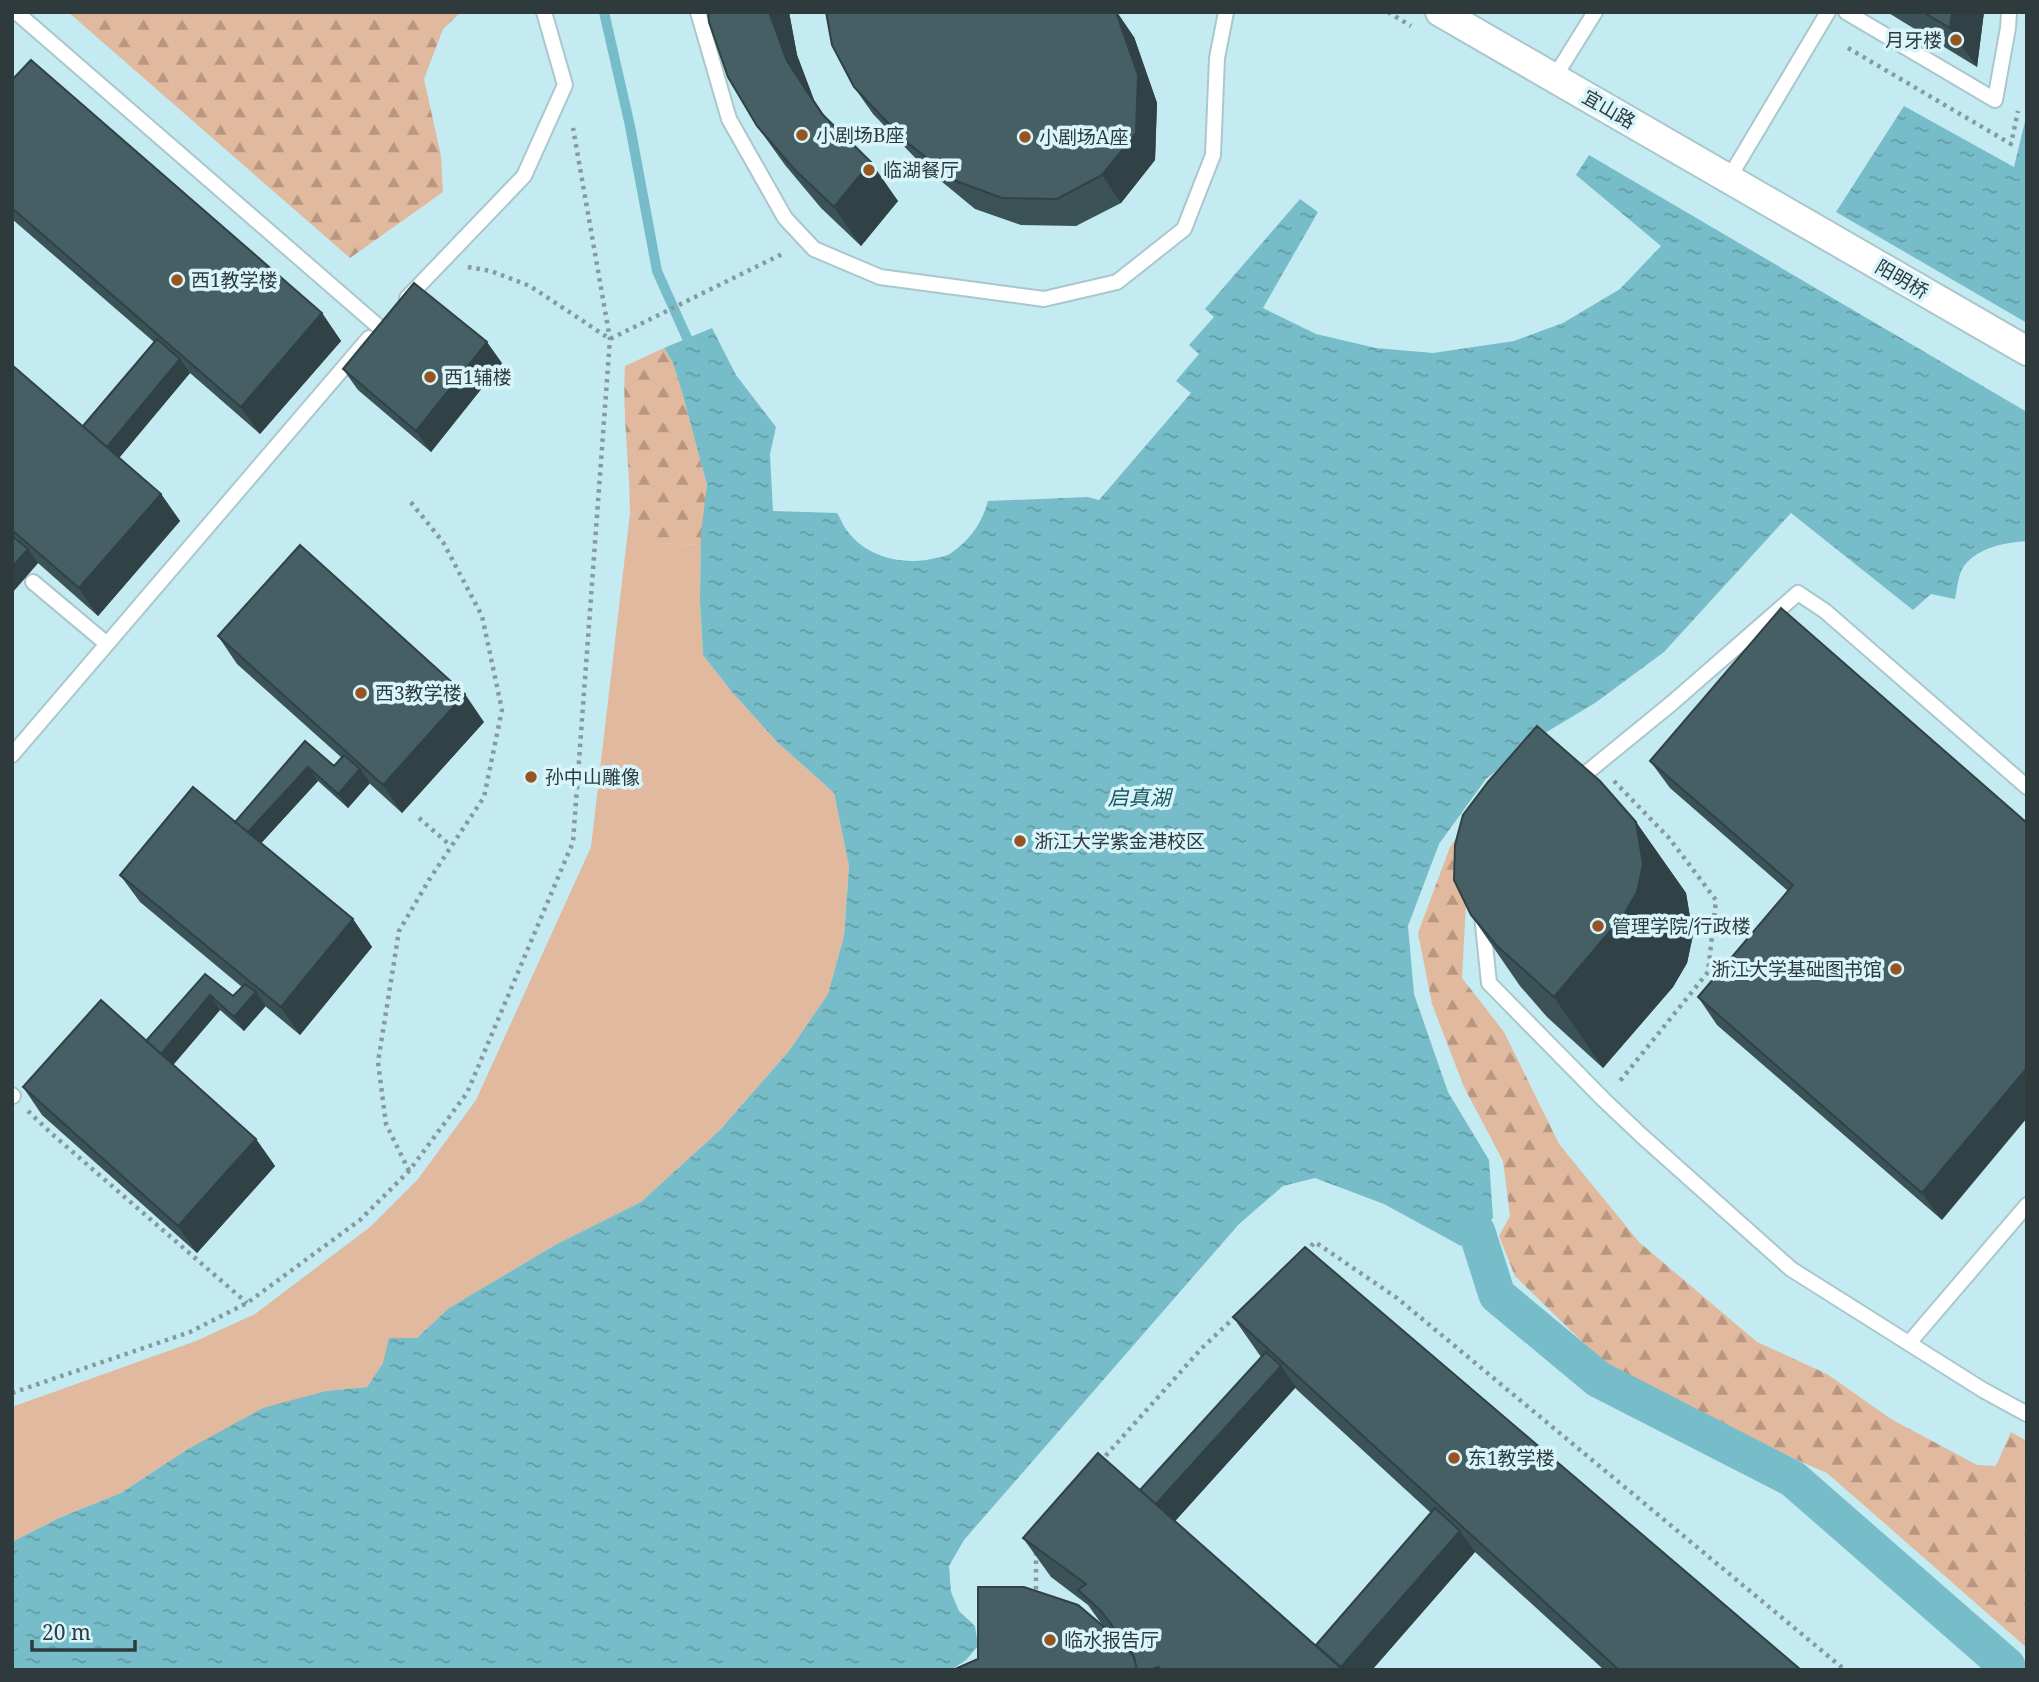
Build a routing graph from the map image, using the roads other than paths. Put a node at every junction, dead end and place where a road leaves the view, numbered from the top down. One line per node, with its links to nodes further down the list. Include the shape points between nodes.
1 (16, 12): 13 (lane)
2 (544, 12): 13 (lane, via 565,85 524,176)
3 (698, 12): 4 (lane, via 729,119 785,218 814,249 880,277 1044,299 1117,282 1184,229 1213,155 1217,58)
4 (1226, 12)
5 (1440, 12): 10 (street, 宜山路)
6 (1595, 12): 10 (lane)
7 (1828, 12): 11 (lane)
8 (1846, 12): 9 (lane, via 1995,100)
9 (2009, 12)
10 (1554, 78): 11 (street, 宜山路)
11 (1729, 178): 12 (street, 宜山路)
12 (1778, 207): 14 (street, 阳明桥)
13 (388, 318): 16 (lane)
14 (2027, 351)
15 (33, 582): 16 (lane)
16 (107, 645): 17 (lane)
17 (12, 755)
18 (2027, 787): 19 (lane, via 1825,611 1798,593)
19 (1568, 789)
20 (1480, 903): 22 (lane, via 1489,983 1604,1100 1791,1269)
21 (2027, 1205): 22 (lane)
22 (1909, 1343): 23 (lane)
23 (2027, 1414)

